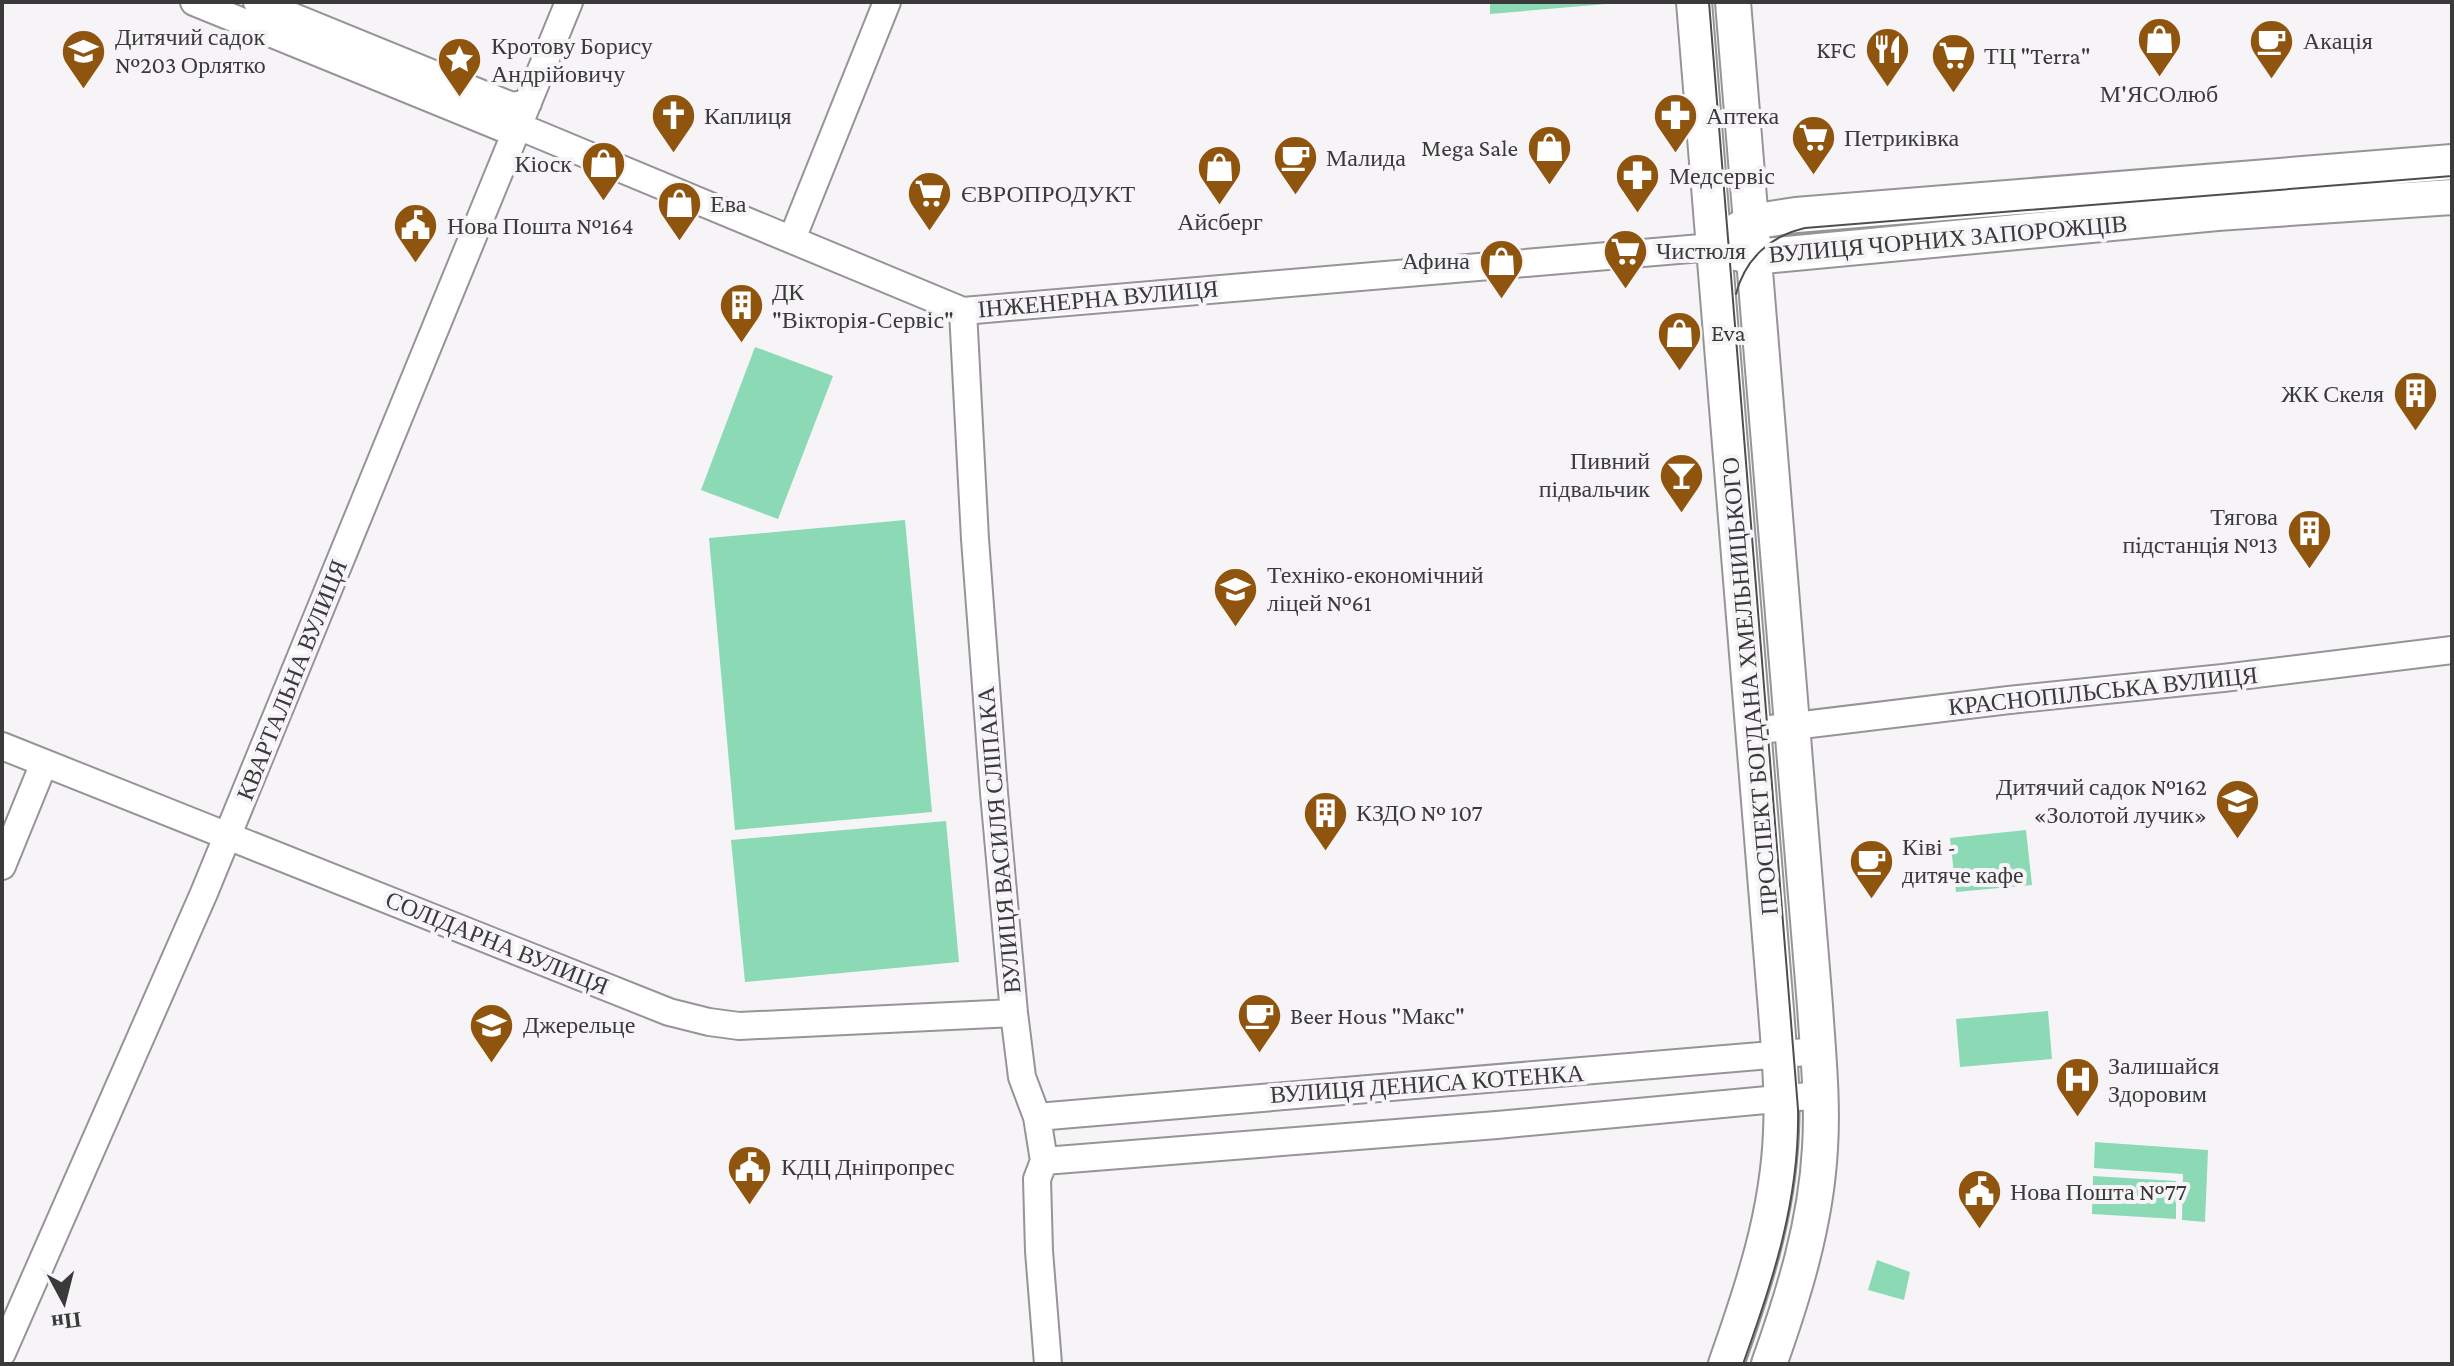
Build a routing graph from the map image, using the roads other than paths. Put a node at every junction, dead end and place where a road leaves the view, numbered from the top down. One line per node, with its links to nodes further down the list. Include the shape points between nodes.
1 (194, 2): 7 (street, ІНЖЕНЕРНА ВУЛИЦЯ)
2 (257, 2): 7 (street, ІНЖЕНЕРНА ВУЛИЦЯ, via 512,106)
3 (569, 2): 7 (street, КВАРТАЛЬНА ВУЛИЦЯ)
4 (887, 2): 13 (street)
5 (1694, 2): 14 (main road, ПРОСПЕКТ БОГДАНА ХМЕЛЬНИЦЬКОГО)
6 (1733, 2): 11 (main road, ПРОСПЕКТ БОГДАНА ХМЕЛЬНИЦЬКОГО)
7 (520, 121): 13 (street, ІНЖЕНЕРНА ВУЛИЦЯ); 22 (street, КВАРТАЛЬНА ВУЛИЦЯ)
8 (2452, 162): 10 (main road, ВУЛИЦЯ ЧОРНИХ ЗАПОРОЖЦІВ)
9 (2452, 197): 12 (main road, ВУЛИЦЯ ЧОРНИХ ЗАПОРОЖЦІВ)
10 (1992, 199): 11 (main road, ВУЛИЦЯ ЧОРНИХ ЗАПОРОЖЦІВ); 12 (main road)
11 (1751, 222): 14 (main road, ВУЛИЦЯ ЧОРНИХ ЗАПОРОЖЦІВ); 15 (main road, ПРОСПЕКТ БОГДАНА ХМЕЛЬНИЦЬКОГО)
12 (1995, 233): 15 (main road, ВУЛИЦЯ ЧОРНИХ ЗАПОРОЖЦІВ)
13 (792, 239): 16 (street, ІНЖЕНЕРНА ВУЛИЦЯ)
14 (1713, 247): 15 (main road, ВУЛИЦЯ ЧОРНИХ ЗАПОРОЖЦІВ); 16 (street, ІНЖЕНЕРНА ВУЛИЦЯ); 19 (main road, ПРОСПЕКТ БОГДАНА ХМЕЛЬНИЦЬКОГО)
15 (1754, 257): 18 (main road, ПРОСПЕКТ БОГДАНА ХМЕЛЬНИЦЬКОГО)
16 (963, 311): 24 (street, ВУЛИЦЯ ВАСИЛЯ СЛІПАКА, via 988,715)
17 (2452, 650): 18 (street, КРАСНОПІЛЬСЬКА ВУЛИЦЯ)
18 (1791, 727): 19 (street, КРАСНОПІЛЬСЬКА ВУЛИЦЯ); 25 (main road, ПРОСПЕКТ БОГДАНА ХМЕЛЬНИЦЬКОГО)
19 (1753, 731): 26 (main road, ПРОСПЕКТ БОГДАНА ХМЕЛЬНИЦЬКОГО)
20 (2, 746): 21 (street, СОЛІДАРНА ВУЛИЦЯ)
21 (44, 763): 22 (street, СОЛІДАРНА ВУЛИЦЯ); 23 (street)
22 (227, 835): 24 (street, СОЛІДАРНА ВУЛИЦЯ, via 631,998 709,1022 739,1026); 31 (street, КВАРТАЛЬНА ВУЛИЦЯ)
23 (2, 866)
24 (1014, 1013): 29 (street, ВУЛИЦЯ ВАСИЛЯ СЛІПАКА, via 1022,1077)
25 (1818, 1051): 26 (street, ВУЛИЦЯ ДЕНИСА КОТЕНКА); 27 (main road, ПРОСПЕКТ БОГДАНА ХМЕЛЬНИЦЬКОГО)
26 (1779, 1055): 28 (main road, ПРОСПЕКТ БОГДАНА ХМЕЛЬНИЦЬКОГО); 29 (street, ВУЛИЦЯ ДЕНИСА КОТЕНКА)
27 (1820, 1095): 28 (street, ВУЛИЦЯ ДЕНИСА КОТЕНКА); 34 (main road, ПРОСПЕКТ БОГДАНА ХМЕЛЬНИЦЬКОГО, via 1812,1215)
28 (1781, 1099): 30 (street, ВУЛИЦЯ ДЕНИСА КОТЕНКА); 33 (main road, ПРОСПЕКТ БОГДАНА ХМЕЛЬНИЦЬКОГО, via 1780,1152 1767,1238)
29 (1037, 1117): 30 (street, ВУЛИЦЯ ВАСИЛЯ СЛІПАКА)
30 (1044, 1161): 32 (street, ВУЛИЦЯ ВАСИЛЯ СЛІПАКА, via 1037,1179)
31 (2, 1353)
32 (1048, 1364)
33 (1726, 1364)
34 (1769, 1364)

